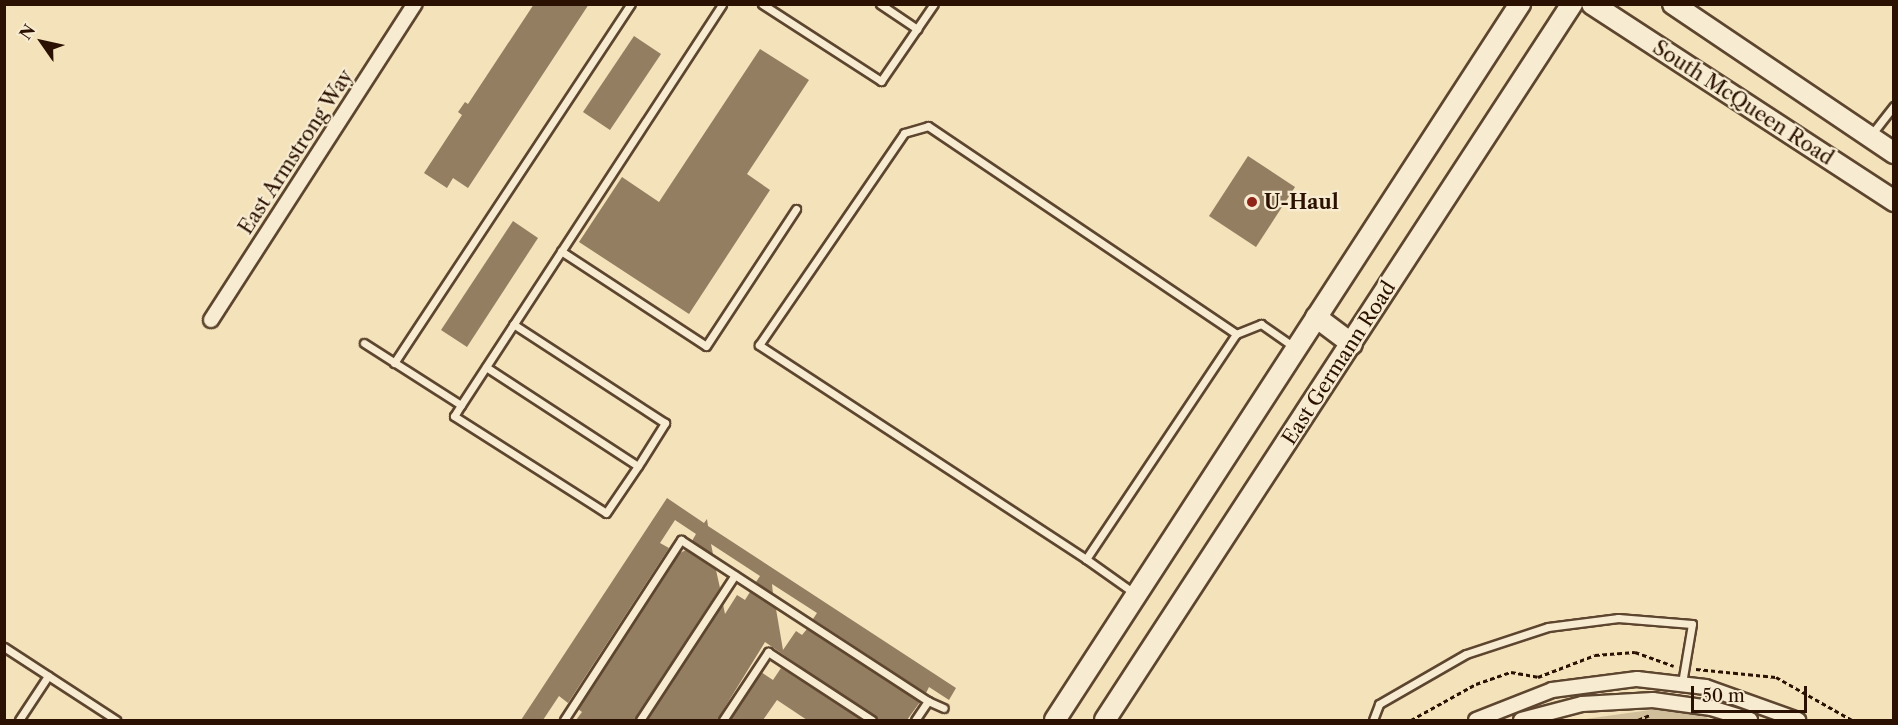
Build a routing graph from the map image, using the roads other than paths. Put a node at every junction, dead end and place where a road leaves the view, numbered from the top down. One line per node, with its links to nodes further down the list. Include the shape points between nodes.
1 (415, 4): 19 (street, East Armstrong Way)
2 (631, 4): 25 (lane)
3 (722, 4): 17 (lane)
4 (762, 4): 11 (lane, via 881,81)
5 (880, 4): 11 (lane)
6 (934, 4): 11 (lane)
7 (1520, 4): 18 (main road)
8 (1572, 4): 23 (main road, East Germann Road)
9 (1592, 4): 15 (main road, South McQueen Road)
10 (1673, 4): 13 (main road, South McQueen Road)
11 (917, 29)
12 (1893, 106): 13 (lane)
13 (1869, 137): 14 (main road, South McQueen Road)
14 (1893, 153)
15 (1893, 201)
16 (796, 208): 17 (lane, via 706,346)
17 (561, 251): 20 (lane)
18 (1316, 318): 23 (main road); 24 (main road)
19 (211, 320)
20 (513, 324): 26 (lane); 28 (lane, via 666,423)
21 (1236, 334): 24 (lane, via 1261,324); 29 (lane); 29 (lane, via 928,126 904,133 759,345)
22 (364, 343): 25 (lane)
23 (1352, 344): 46 (main road, East Germann Road)
24 (1296, 348): 31 (main road)
25 (394, 363): 27 (lane)
26 (486, 367): 27 (lane); 28 (lane)
27 (461, 405): 28 (lane, via 454,416 606,513)
28 (638, 466)
29 (1086, 559): 31 (lane)
30 (735, 575): 35 (lane); 40 (lane, via 681,540); 41 (lane)
31 (1138, 595): 45 (main road)
32 (4, 647): 33 (lane)
33 (48, 676): 38 (lane); 39 (lane)
34 (1682, 683): 36 (street); 47 (lane, via 1692,624 1618,618 1548,627 1466,654 1378,704); 48 (street, via 1628,680 1552,690); 51 (street, via 1737,695)
35 (928, 701): 37 (lane); 44 (lane)
36 (1678, 702): 49 (street, via 1582,704); 50 (street)
37 (944, 708)
38 (19, 720)
39 (116, 720)
40 (564, 720)
41 (640, 720)
42 (723, 720): 43 (lane, via 768,652)
43 (872, 720)
44 (915, 720)
45 (1055, 720)
46 (1105, 720)
47 (1373, 720)
48 (1476, 720)
49 (1521, 720)
50 (1750, 720)
51 (1797, 720)

